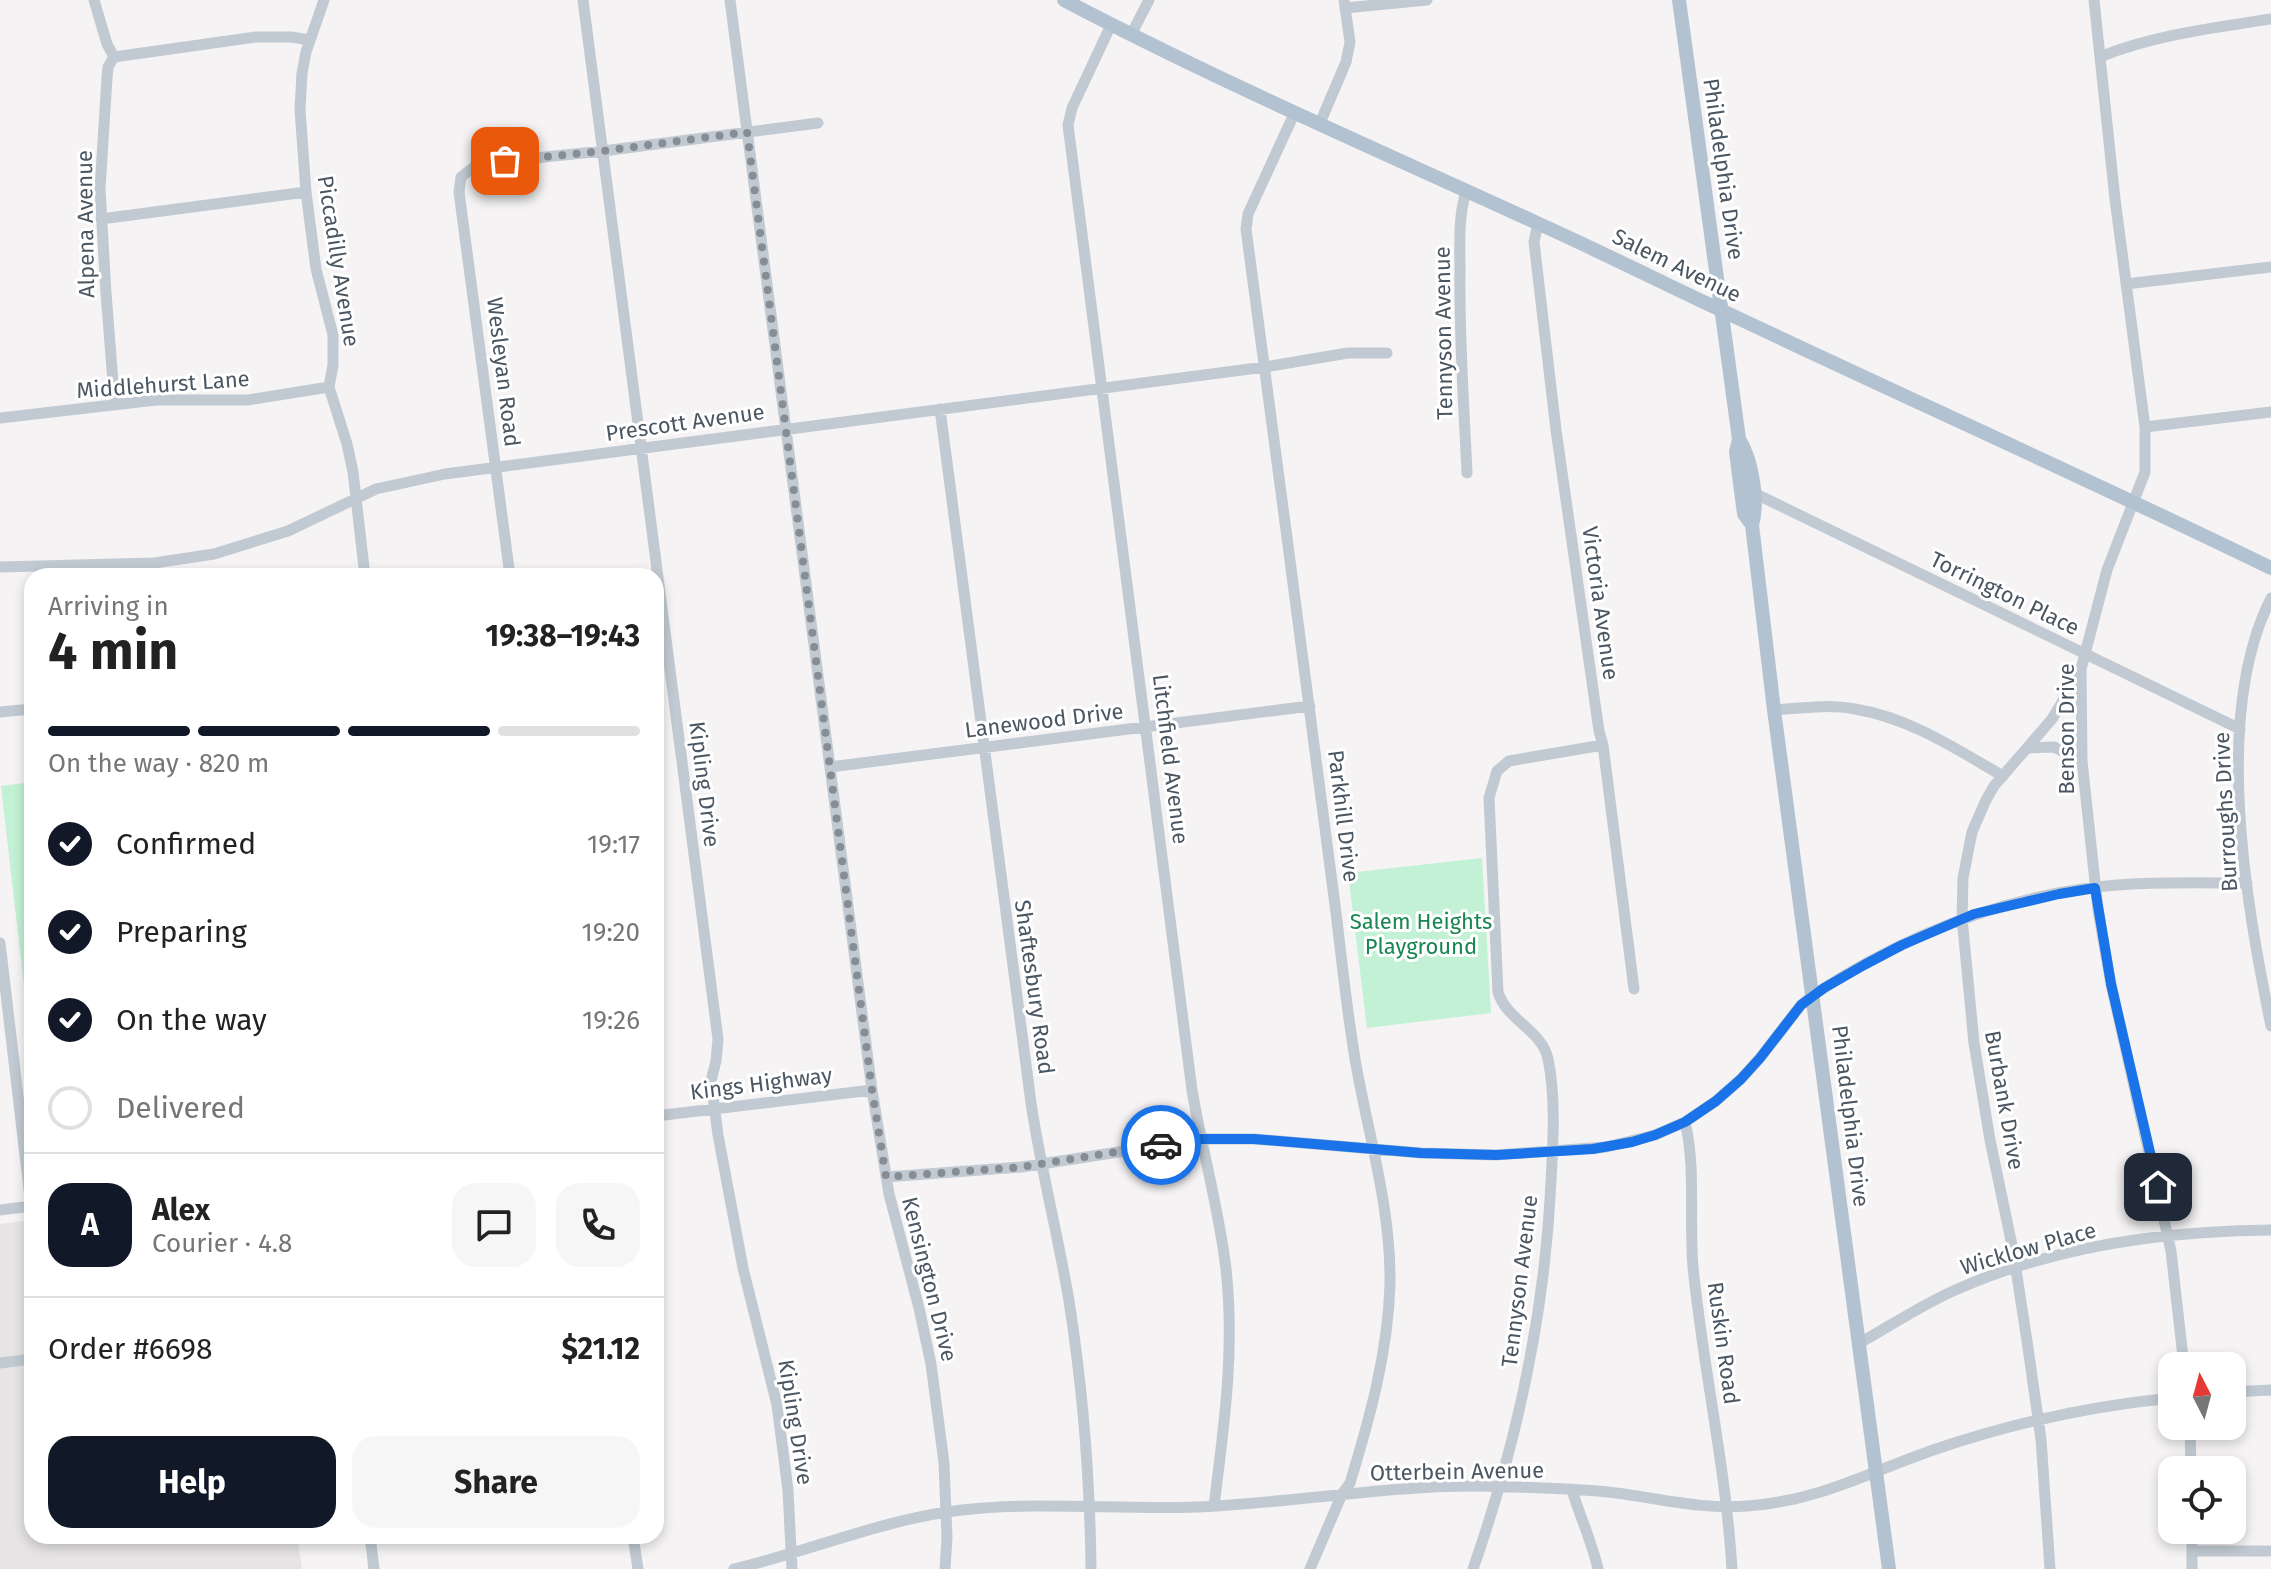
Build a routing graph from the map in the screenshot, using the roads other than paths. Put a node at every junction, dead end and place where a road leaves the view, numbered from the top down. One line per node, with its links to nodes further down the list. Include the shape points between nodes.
1 (94, 0): 15 (street)
2 (324, 0): 14 (street, Piccadilly Avenue)
3 (583, 0): 21 (street, Kipling Drive)
4 (730, 0): 20 (street, Kensington Drive)
5 (1064, 0): 12 (main road, Salem Avenue)
6 (1149, 0): 13 (street)
7 (1427, 0): 10 (street)
8 (1679, 0): 28 (main road, Philadelphia Drive)
9 (2094, 0): 16 (street, Benson Drive)
10 (1345, 4): 19 (street, via 1350,42 1346,62)
11 (2271, 19): 16 (street, via 2139,43)
12 (1111, 25): 13 (main road, Salem Avenue); 32 (street, Litchfield Avenue, via 1068,121)
13 (1131, 35): 17 (main road, Salem Avenue)
14 (310, 40): 15 (street, via 256,37); 22 (street, Piccadilly Avenue, via 300,110)
15 (114, 57): 24 (street, Alpena Avenue, via 107,78)
16 (2100, 57): 27 (street, Benson Drive)
17 (1295, 112): 19 (main road, Salem Avenue); 30 (street, Parkhill Drive, via 1246,221)
18 (818, 123): 20 (street)
19 (1320, 123): 23 (main road, Salem Avenue)
20 (747, 132): 21 (street); 38 (street, Kensington Drive)
21 (603, 151): 40 (street, Kipling Drive); 41 (street, Wesleyan Road, via 487,163 461,177)
22 (306, 192): 24 (street); 31 (street, Piccadilly Avenue, via 316,269 333,335)
23 (1466, 192): 25 (main road, Salem Avenue); 42 (street, Tennyson Avenue, via 1460,288)
24 (101, 219): 33 (street, Alpena Avenue)
25 (1538, 223): 28 (main road, Salem Avenue); 62 (street, Victoria Avenue, via 1534,242 1556,430)
26 (2271, 267): 27 (street)
27 (2126, 284): 37 (street, Benson Drive)
28 (1722, 311): 39 (main road, Philadelphia Drive); 45 (main road, Salem Avenue)
29 (1387, 353): 30 (street, Prescott Avenue, via 1348,353)
30 (1265, 367): 32 (street, Prescott Avenue); 56 (street, Parkhill Drive)
31 (329, 387): 33 (street, Middlehurst Lane, via 248,400); 44 (street, Piccadilly Avenue, via 347,444)
32 (1101, 388): 34 (street, Prescott Avenue); 60 (street, Litchfield Avenue)
33 (117, 404): 36 (street, Middlehurst Lane)
34 (940, 409): 38 (street, Prescott Avenue); 63 (street, Shaftesbury Road)
35 (2271, 412): 37 (street)
36 (0, 418)
37 (2145, 427): 45 (street, Benson Drive, via 2145,472)
38 (786, 428): 40 (street, Prescott Avenue); 66 (street, Kensington Drive)
39 (1739, 439): 43 (main road, Philadelphia Drive, via 1747,452); 46 (main road, Philadelphia Drive, via 1744,514)
40 (641, 448): 41 (street, Prescott Avenue); 50 (street, Kipling Drive)
41 (496, 468): 44 (street, Prescott Avenue, via 391,485); 49 (street, Wesleyan Road)
42 (1467, 473)
43 (1754, 493): 46 (main road, Philadelphia Drive); 54 (street, Torrington Place)
44 (356, 498): 47 (street, Prescott Avenue, via 271,537 197,558); 48 (street, Piccadilly Avenue)
45 (2133, 501): 51 (main road, Salem Avenue); 54 (street, Benson Drive, via 2107,570)
46 (1752, 525): 58 (main road, Philadelphia Drive)
47 (0, 567)
48 (364, 568)
49 (509, 568)
50 (657, 568)
51 (2271, 568)
52 (2271, 598): 61 (street, Burroughs Drive, via 2250,652)
53 (664, 625): 76 (street, Kipling Drive, via 718,1039 711,1081)
54 (2085, 654): 55 (street, Benson Drive); 61 (street, Torrington Place)
55 (2081, 669): 64 (street, Burbank Drive); 65 (street, Benson Drive)
56 (1310, 706): 60 (street, Lanewood Drive); 81 (street, Parkhill Drive, via 1352,1039)
57 (24, 710): 59 (street)
58 (1774, 710): 67 (street, via 1844,707 1882,715 1915,727); 73 (main road, Philadelphia Drive)
59 (0, 712)
60 (1147, 727): 63 (street, Lanewood Drive); 79 (street, Litchfield Avenue)
61 (2240, 729): 68 (street, Burroughs Drive)
62 (1603, 745): 72 (street, Victoria Avenue); 82 (street, Tennyson Avenue, via 1509,761 1497,771 1489,798 1498,992 1505,1008 1547,1053)
63 (983, 748): 66 (street, Lanewood Drive); 83 (street, Shaftesbury Road)
64 (2028, 748): 65 (street, via 2054,747); 67 (street, Burbank Drive)
65 (2082, 761): 69 (street, Benson Drive)
66 (830, 767): 75 (street, Kensington Drive)
67 (2003, 776): 70 (street, Burbank Drive, via 1986,800 1969,842)
68 (2247, 883): 69 (street); 74 (street, Burroughs Drive)
69 (2095, 888): 70 (street); 88 (street, Benson Drive, via 2111,984)
70 (1962, 918): 73 (street); 89 (street, Burbank Drive, via 1974,1043)
71 (0, 943): 80 (street)
72 (1634, 989)
73 (1813, 995): 78 (street, via 1741,1079); 90 (main road, Philadelphia Drive)
74 (2271, 1026)
75 (872, 1090): 76 (street, Kings Highway); 84 (street, Kensington Drive)
76 (714, 1109): 77 (street, Kings Highway); 111 (street, Kipling Drive, via 733,1225 777,1405)
77 (664, 1115)
78 (1685, 1122): 82 (street, via 1632,1142); 103 (street, Ruskin Road, via 1693,1267)
79 (1202, 1139): 81 (street); 83 (street); 102 (street, Litchfield Avenue, via 1221,1235 1229,1319 1228,1399)
80 (24, 1140)
81 (1373, 1149): 82 (street); 101 (street, Parkhill Drive, via 1388,1232 1388,1324 1371,1415)
82 (1553, 1152): 99 (street, Tennyson Avenue, via 1542,1299 1525,1394)
83 (1041, 1165): 84 (street); 104 (street, Shaftesbury Road, via 1069,1301)
84 (886, 1177): 105 (street, Kensington Drive, via 931,1364)
85 (24, 1207): 86 (street)
86 (0, 1210)
87 (2271, 1230): 88 (street, Wicklow Place)
88 (2168, 1236): 89 (street, Wicklow Place); 91 (street, Benson Drive)
89 (2016, 1268): 90 (street, Wicklow Place, via 1940,1297); 97 (street, Burbank Drive)
90 (1858, 1344): 98 (main road, Philadelphia Drive)
91 (2183, 1352)
92 (24, 1360): 93 (street)
93 (0, 1363)
94 (2271, 1390): 95 (street)
95 (2246, 1391)
96 (2158, 1399): 97 (street, Otterbein Avenue)
97 (2038, 1421): 98 (street, Otterbein Avenue, via 1980,1434); 123 (street, Burbank Drive)
98 (1876, 1472): 103 (street, Otterbein Avenue, via 1787,1502); 122 (main road, Philadelphia Drive)
99 (1500, 1487): 100 (street, Otterbein Avenue); 101 (street, Otterbein Avenue); 119 (street, Tennyson Avenue)
100 (1572, 1490): 103 (street, Otterbein Avenue); 120 (street)
101 (1342, 1494): 102 (street, Otterbein Avenue); 118 (street, Parkhill Drive)
102 (1214, 1506): 104 (street, Otterbein Avenue)
103 (1727, 1506): 121 (street, Ruskin Road)
104 (1090, 1508): 105 (street, Otterbein Avenue); 117 (street, Shaftesbury Road)
105 (946, 1512): 111 (street, Otterbein Avenue); 116 (street, Kensington Drive)
106 (371, 1544): 112 (street)
107 (634, 1544): 113 (street)
108 (2192, 1544): 109 (street)
109 (2192, 1551): 110 (street); 124 (street)
110 (2271, 1551)
111 (792, 1553): 114 (street, Otterbein Avenue); 115 (street, Kipling Drive)
112 (374, 1569)
113 (638, 1569)
114 (734, 1569)
115 (792, 1569)
116 (945, 1569)
117 (1091, 1569)
118 (1310, 1569)
119 (1473, 1569)
120 (1598, 1569)
121 (1732, 1569)
122 (1889, 1569)
123 (2050, 1569)
124 (2192, 1569)

